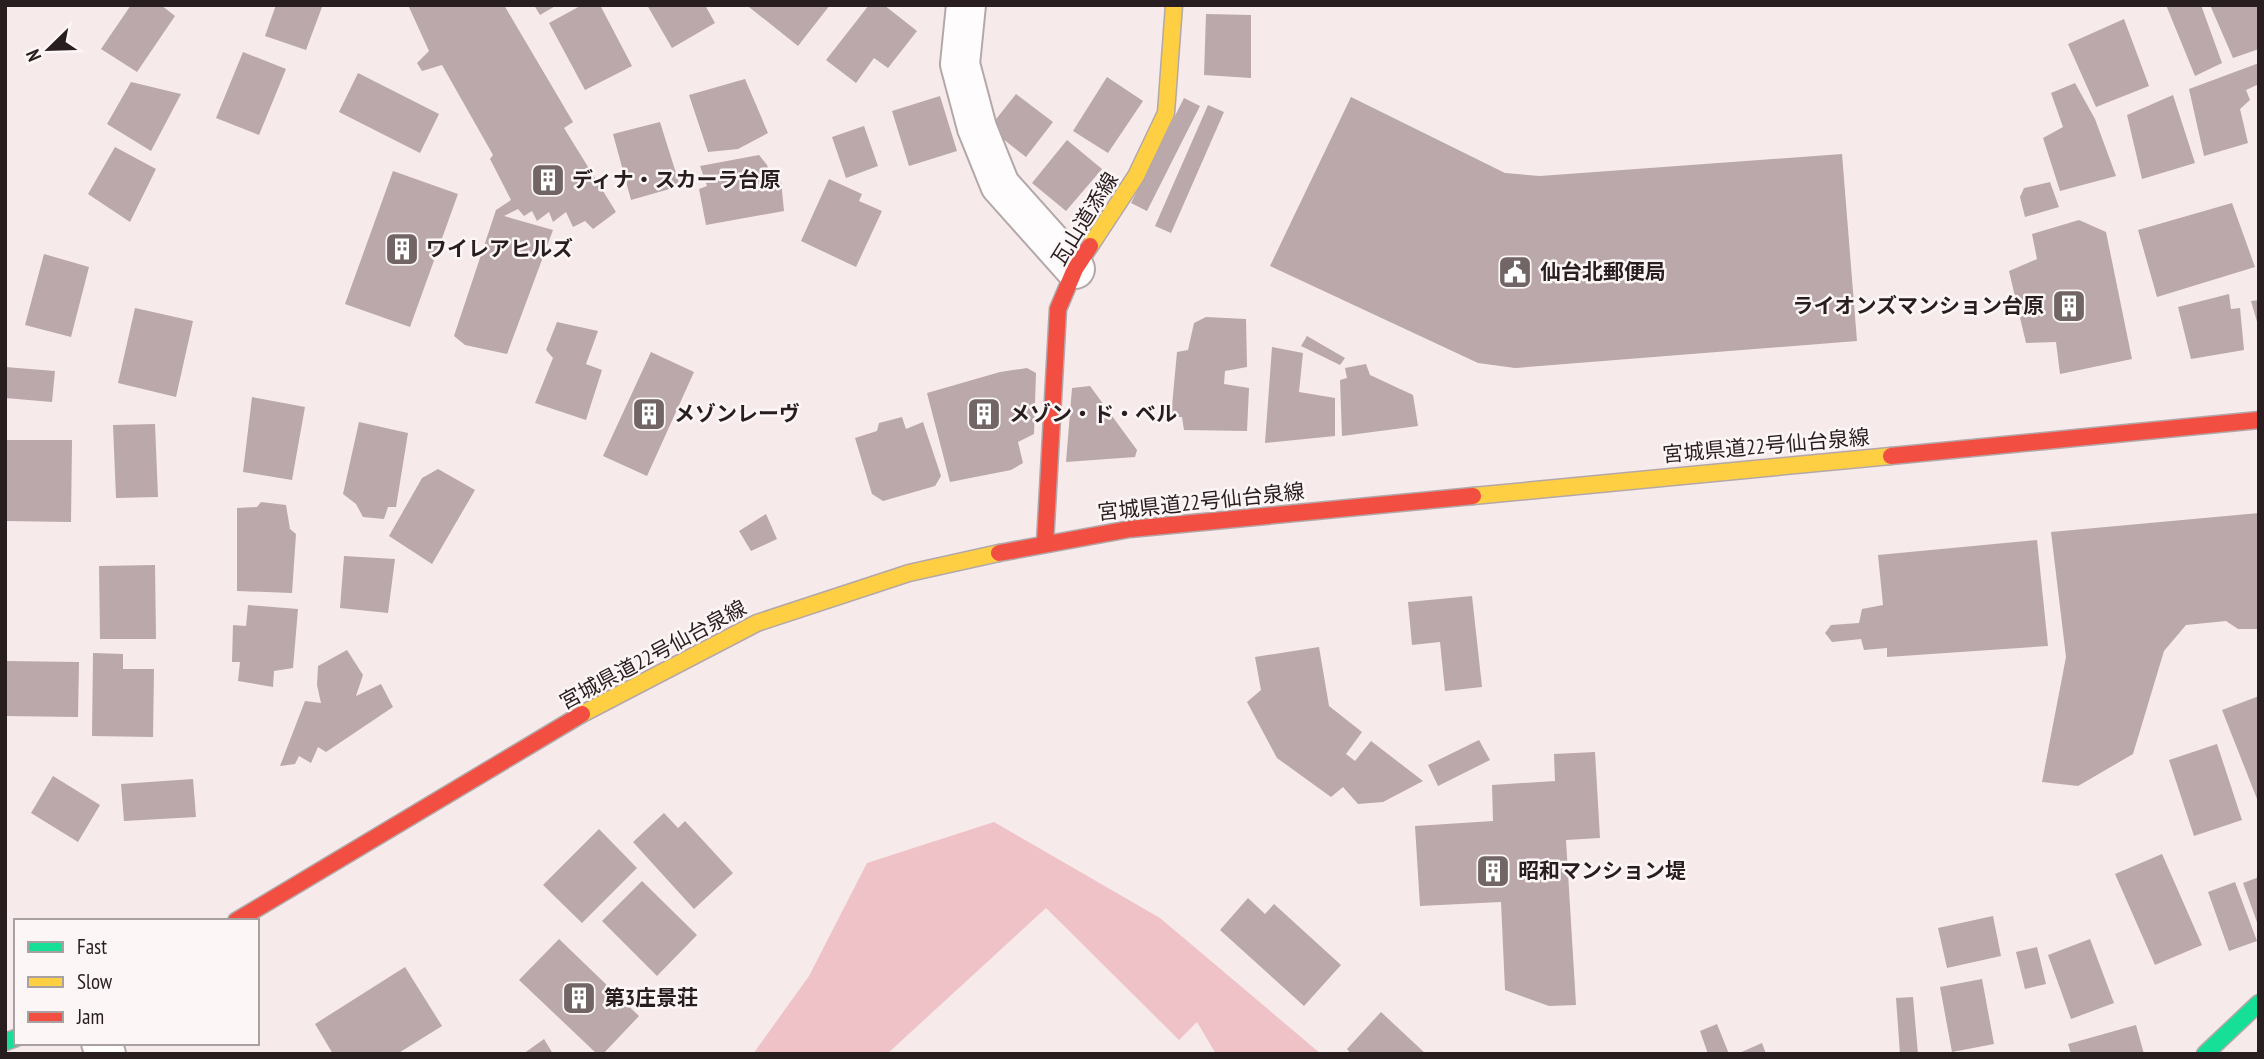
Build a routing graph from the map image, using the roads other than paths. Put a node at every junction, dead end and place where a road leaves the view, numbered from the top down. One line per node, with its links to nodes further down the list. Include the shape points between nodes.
1 (966, 5): 3 (street, via 960,64 977,128 1000,185)
2 (1174, 5): 3 (main road, 瓦山道添線, via 1166,113 1136,176)
3 (1075, 269): 5 (main road, 瓦山道添線, via 1058,309)
4 (2259, 420): 5 (main road, 宮城県道22号仙台泉線, via 1130,529)
5 (1045, 543): 6 (main road, 宮城県道22号仙台泉線, via 909,573 757,623 598,705)
6 (239, 919)
7 (2259, 1003): 8 (main road)
8 (2205, 1054)

